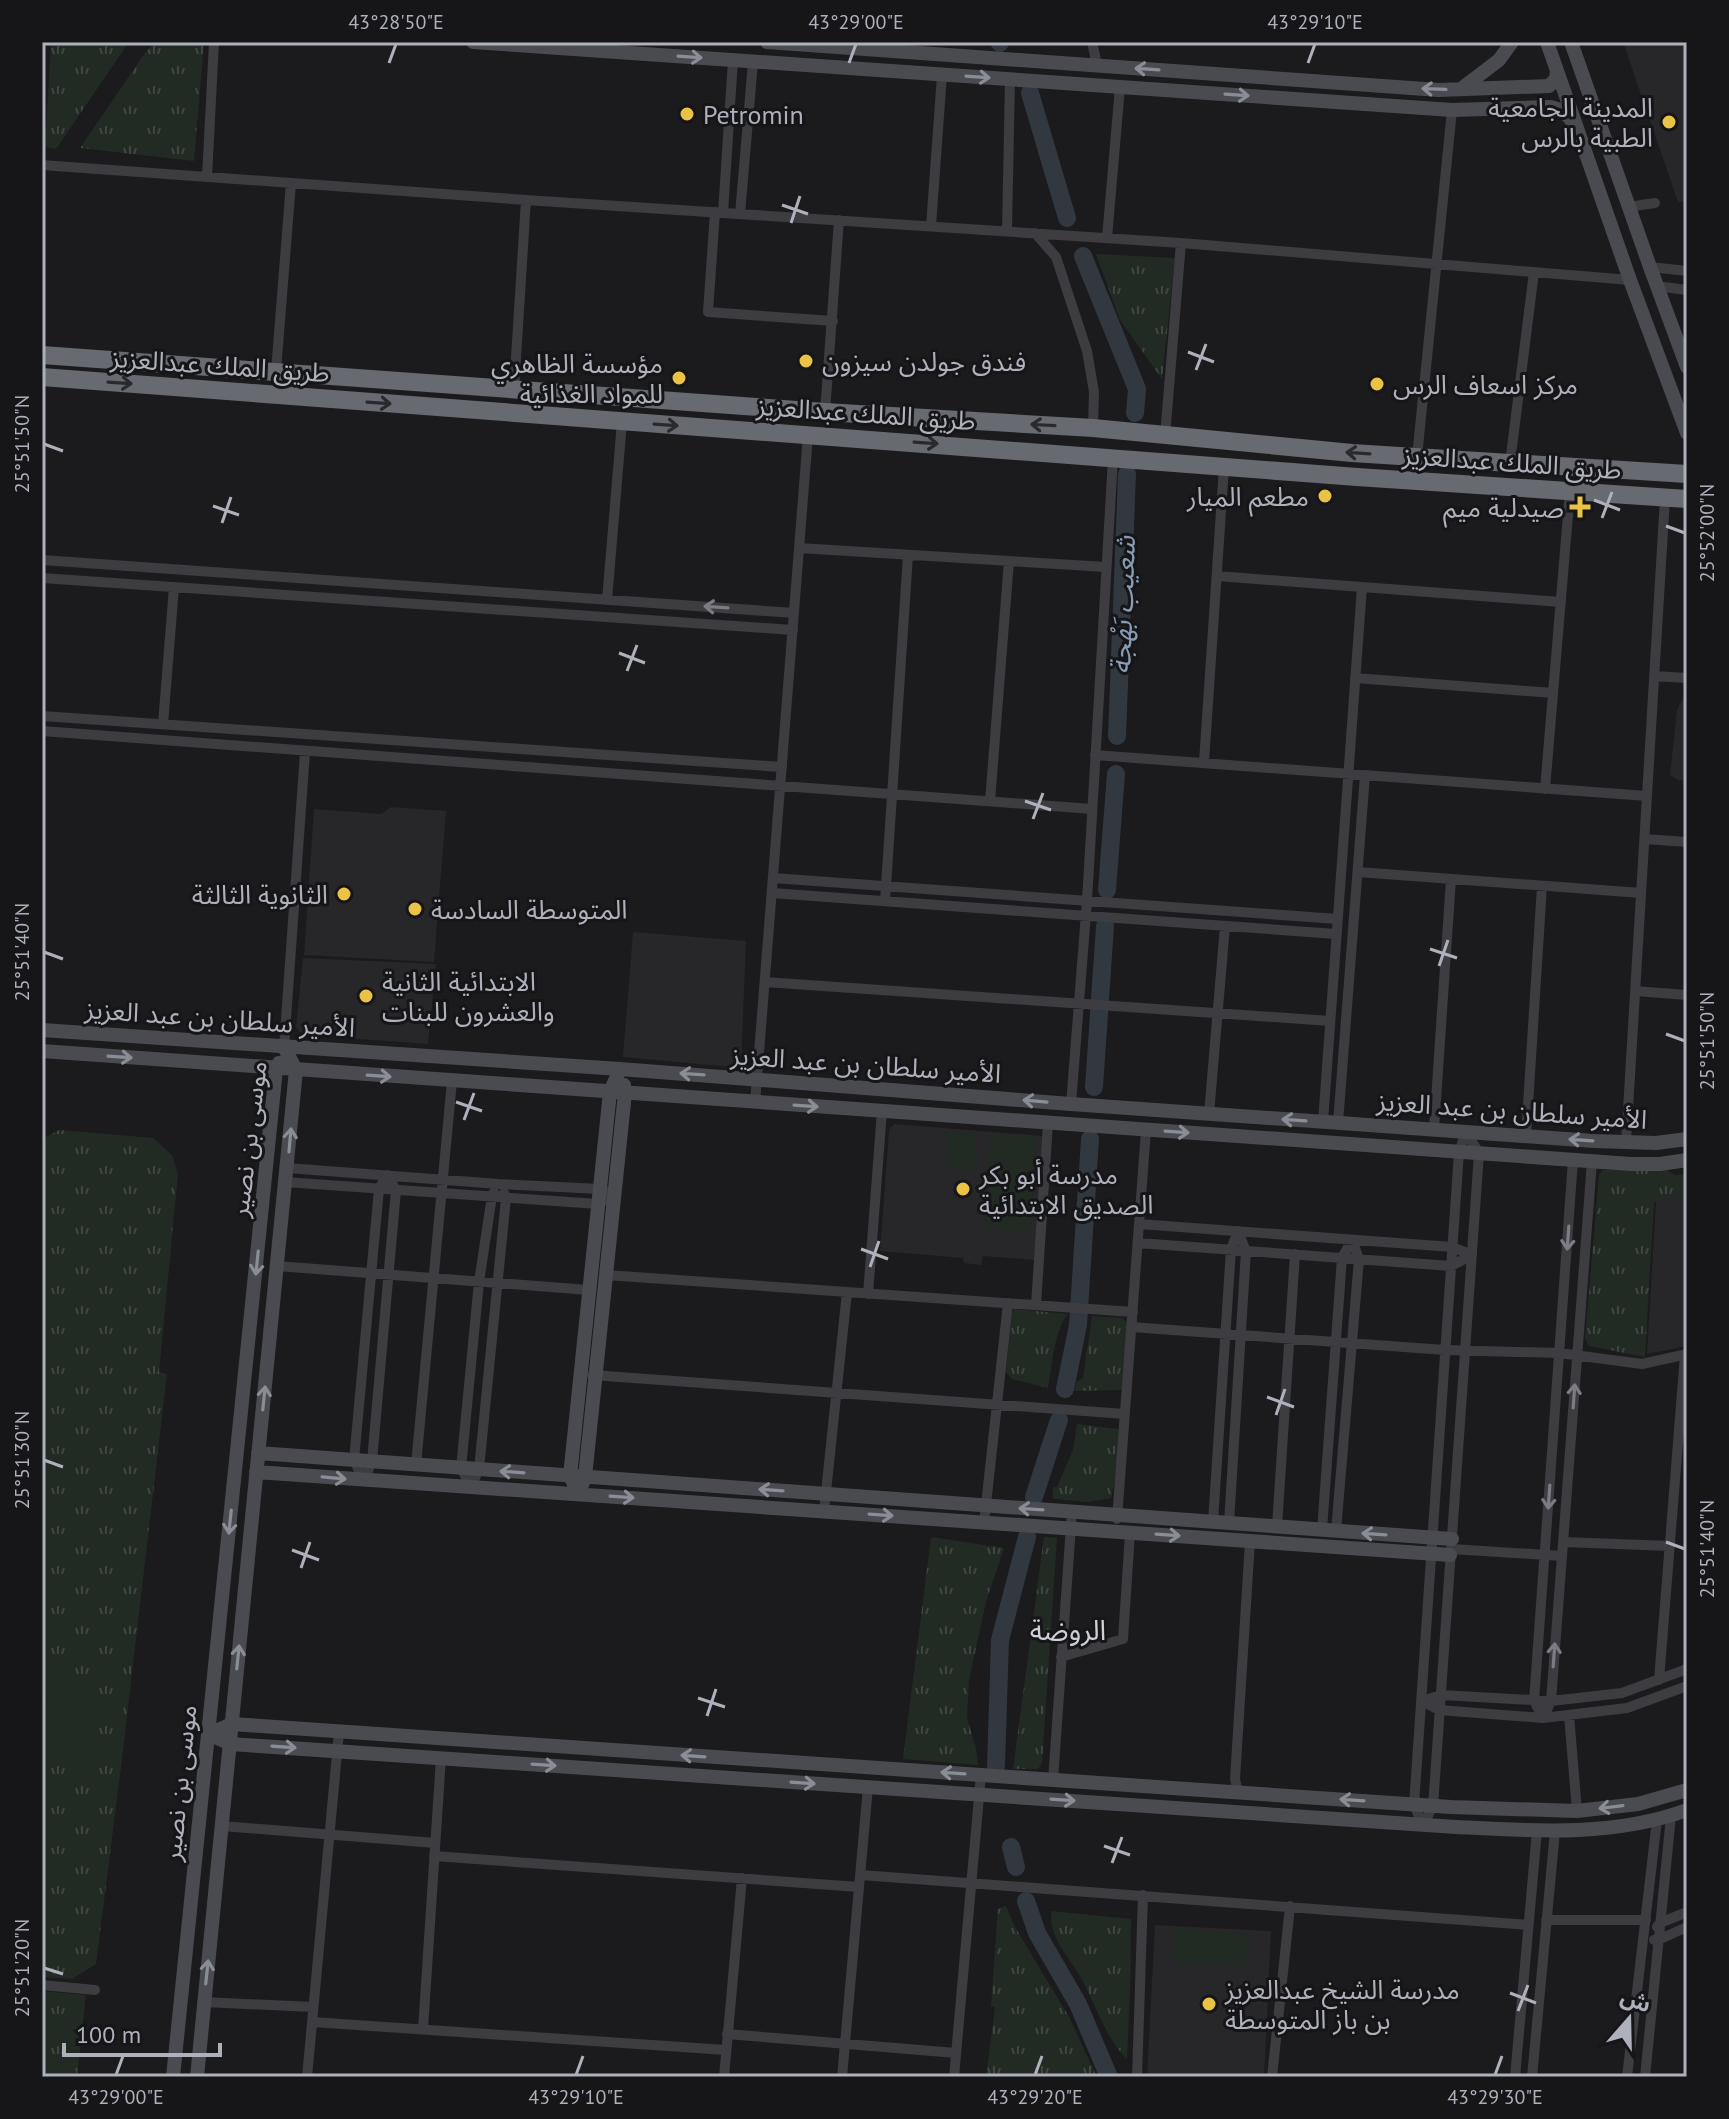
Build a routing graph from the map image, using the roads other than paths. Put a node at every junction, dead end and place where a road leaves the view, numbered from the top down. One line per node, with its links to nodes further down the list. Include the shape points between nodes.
1 (214, 42): 22 (street)
2 (473, 42): 10 (street, one-way to 10)
3 (767, 42): 4 (street)
4 (777, 42): 9 (street); 12 (street)
5 (1092, 42): 13 (street)
6 (1512, 42): 18 (street, via 1499,60)
7 (1547, 42): 14 (street)
8 (1571, 42): 26 (street)
9 (802, 43): 12 (street); 13 (street)
10 (733, 60): 11 (street); 27 (street)
11 (753, 62): 12 (street); 28 (street)
12 (793, 64): 15 (street)
13 (1097, 65): 18 (street, one-way to 13)
14 (1557, 71): 18 (street, via 1549,86); 20 (street)
15 (942, 75): 16 (street, one-way to 16); 30 (street)
16 (1010, 79): 17 (street); 31 (street)
17 (1120, 87): 19 (street, one-way to 19); 33 (street)
18 (1461, 89)
19 (1452, 110): 20 (street, via 1551,107 1567,114); 35 (street)
20 (1576, 127): 39 (street)
21 (42, 165): 22 (street)
22 (207, 177): 23 (street)
23 (291, 183): 24 (street); 45 (street)
24 (526, 200): 27 (street); 47 (street)
25 (1655, 203): 26 (street)
26 (1628, 207): 36 (street)
27 (719, 213): 28 (street); 42 (street, via 708,312)
28 (740, 214): 29 (street)
29 (839, 220): 30 (street); 42 (street)
30 (931, 226): 31 (street)
31 (1007, 231): 32 (street)
32 (1035, 233): 33 (street); 50 (street, via 1056,257 1087,351)
33 (1107, 238): 34 (street)
34 (1181, 243): 35 (street); 53 (street)
35 (1437, 264): 38 (street); 54 (street)
36 (1650, 267): 37 (street); 40 (street)
37 (1687, 271)
38 (1534, 272): 39 (street); 56 (street)
39 (1630, 280): 51 (street)
40 (1656, 286): 41 (street); 44 (street)
41 (1687, 290)
42 (833, 321): 48 (street)
43 (42, 355): 45 (highway, طريق الملك عبدالعزيز)
44 (1687, 367)
45 (276, 371): 47 (highway, طريق الملك عبدالعزيز)
46 (42, 377): 49 (highway, طريق الملك عبدالعزيز, one-way to 49)
47 (514, 389): 48 (highway, طريق الملك عبدالعزيز)
48 (825, 412): 50 (highway, طريق الملك عبدالعزيز, one-way to 48)
49 (622, 422): 52 (highway, طريق الملك عبدالعزيز, one-way to 52); 71 (street)
50 (1093, 428): 53 (highway, طريق الملك عبدالعزيز)
51 (1687, 433)
52 (808, 435): 55 (highway, طريق الملك عبدالعزيز, one-way to 55); 62 (street)
53 (1165, 436): 54 (highway, طريق الملك عبدالعزيز, one-way to 53)
54 (1417, 457): 56 (highway, طريق الملك عبدالعزيز)
55 (1113, 458): 57 (highway, طريق الملك عبدالعزيز); 66 (street)
56 (1510, 463): 58 (highway, طريق الملك عبدالعزيز)
57 (1224, 467): 59 (highway, طريق الملك عبدالعزيز); 67 (street)
58 (1687, 474)
59 (1570, 491): 60 (highway, طريق الملك عبدالعزيز); 72 (street)
60 (1665, 498): 61 (highway, طريق الملك عبدالعزيز); 75 (street)
61 (1687, 499)
62 (799, 548): 63 (street); 73 (street)
63 (908, 555): 65 (street); 90 (street)
64 (42, 560): 71 (street)
65 (1009, 561): 66 (street); 92 (street)
66 (1106, 567): 83 (street)
67 (1217, 576): 70 (street); 84 (street)
68 (42, 578): 69 (street)
69 (174, 587): 74 (street); 80 (street)
70 (1362, 587): 72 (street); 76 (street)
71 (607, 600): 73 (street, one-way to 71)
72 (1561, 602): 78 (street)
73 (794, 613): 74 (street)
74 (793, 630): 85 (street)
75 (1654, 676): 77 (street); 91 (street)
76 (1355, 678): 78 (street); 86 (street)
77 (1687, 678)
78 (1553, 693): 89 (street)
79 (42, 716): 80 (street)
80 (163, 724): 85 (street)
81 (42, 731): 82 (street)
82 (305, 752): 88 (street); 116 (street)
83 (1095, 755): 84 (street); 93 (street)
84 (1204, 762): 86 (street)
85 (782, 767): 88 (street)
86 (1348, 773): 87 (street); 106 (street)
87 (1365, 775): 89 (street); 96 (street)
88 (780, 785): 90 (street); 97 (street)
89 (1545, 789): 91 (street)
90 (892, 793): 92 (street); 99 (street)
91 (1647, 796): 94 (street)
92 (990, 801): 93 (street)
93 (1092, 809): 104 (street)
94 (1645, 839): 95 (street); 102 (street)
95 (1687, 842)
96 (1358, 872): 98 (street); 131 (street)
97 (773, 878): 99 (street); 101 (street)
98 (1451, 879): 100 (street); 132 (street)
99 (886, 886): 103 (street); 104 (street)
100 (1542, 886): 102 (street); 135 (street)
101 (772, 893): 103 (street); 109 (street)
102 (1641, 893): 110 (street)
103 (885, 901): 105 (street)
104 (1087, 901): 105 (street); 106 (street)
105 (1085, 916): 107 (street); 112 (street)
106 (1337, 919): 108 (street)
107 (1225, 926): 108 (street); 113 (street)
108 (1336, 934): 114 (street)
109 (765, 982): 112 (street); 121 (street)
110 (1635, 991): 111 (street); 137 (street)
111 (1687, 995)
112 (1084, 1004): 113 (street); 126 (street)
113 (1218, 1013): 114 (street); 128 (street)
114 (1330, 1021): 129 (street)
115 (42, 1030): 116 (street, الأمير سلطان بن عبد العزيز)
116 (284, 1047): 118 (street, موسى بن نصير); 119 (street, الأمير سلطان بن عبد العزيز); 120 (street, موسى بن نصير)
117 (42, 1051): 118 (street, الأمير سلطان بن عبد العزيز, one-way to 118)
118 (276, 1069): 120 (street, الأمير سلطان بن عبد العزيز); 239 (street, موسى بن نصير, one-way to 239)
119 (620, 1069): 121 (street, الأمير سلطان بن عبد العزيز, one-way to 119); 123 (street); 124 (street)
120 (296, 1070): 122 (street, الأمير سلطان بن عبد العزيز, one-way to 122); 143 (street, موسى بن نصير, one-way to 120)
121 (757, 1079): 125 (street); 126 (street, الأمير سلطان بن عبد العزيز, one-way to 121)
122 (452, 1081): 123 (street, الأمير سلطان بن عبد العزيز); 145 (street)
123 (610, 1092): 124 (street, الأمير سلطان بن عبد العزيز); 149 (street)
124 (625, 1093): 125 (street, الأمير سلطان بن عبد العزيز); 149 (street)
125 (755, 1103): 127 (street, الأمير سلطان بن عبد العزيز, one-way to 127)
126 (1071, 1104): 128 (street, الأمير سلطان بن عبد العزيز)
127 (882, 1111): 130 (street, الأمير سلطان بن عبد العزيز); 175 (street)
128 (1209, 1114): 129 (street, الأمير سلطان بن عبد العزيز, one-way to 128)
129 (1323, 1122): 131 (street, الأمير سلطان بن عبد العزيز)
130 (1048, 1123): 133 (street, الأمير سلطان بن عبد العزيز); 177 (street)
131 (1338, 1123): 132 (street, الأمير سلطان بن عبد العزيز)
132 (1434, 1129): 134 (street, الأمير سلطان بن عبد العزيز)
133 (1146, 1130): 138 (street, الأمير سلطان بن عبد العزيز, one-way to 138); 154 (street)
134 (1466, 1132): 135 (street, الأمير سلطان بن عبد العزيز); 138 (street); 139 (street)
135 (1526, 1136): 137 (street, الأمير سلطان بن عبد العزيز, one-way to 135)
136 (1687, 1139): 137 (street, الأمير سلطان بن عبد العزيز)
137 (1626, 1142)
138 (1459, 1152): 139 (street, الأمير سلطان بن عبد العزيز); 158 (street)
139 (1479, 1153): 140 (street, الأمير سلطان بن عبد العزيز); 162 (street)
140 (1573, 1160): 142 (street, الأمير سلطان بن عبد العزيز); 187 (street, one-way to 187)
141 (1687, 1160): 142 (street, الأمير سلطان بن عبد العزيز)
142 (1592, 1161): 189 (street)
143 (286, 1175): 144 (street); 147 (street); 165 (street, موسى بن نصير)
144 (387, 1175): 145 (street); 147 (street); 148 (street)
145 (444, 1178): 146 (street); 150 (street)
146 (499, 1184): 149 (street); 151 (street); 152 (street)
147 (379, 1189): 148 (street); 167 (street)
148 (396, 1190): 150 (street); 168 (street)
149 (607, 1192): 153 (street); 169 (street)
150 (442, 1193): 151 (street); 170 (street)
151 (492, 1196): 152 (street); 171 (street)
152 (506, 1198): 153 (street); 172 (street)
153 (598, 1204): 173 (street)
154 (1139, 1224): 155 (street); 157 (street)
155 (1238, 1231): 156 (street); 159 (street); 160 (street)
156 (1352, 1240): 158 (street); 163 (street); 164 (street)
157 (1138, 1243): 159 (street); 178 (street)
158 (1452, 1247): 162 (street); 166 (street)
159 (1231, 1249): 160 (street); 180 (street)
160 (1246, 1251): 161 (street); 181 (street)
161 (1295, 1254): 163 (street); 182 (street)
162 (1472, 1255): 166 (street); 186 (street)
163 (1342, 1258): 164 (street); 183 (street)
164 (1359, 1259): 166 (street); 184 (street)
165 (277, 1266): 167 (street); 195 (street, موسى بن نصير, one-way to 165)
166 (1451, 1266): 185 (street)
167 (371, 1274): 168 (street); 196 (street)
168 (388, 1275): 170 (street); 197 (street)
169 (606, 1275): 174 (street); 191 (street)
170 (433, 1278): 171 (street); 198 (street)
171 (479, 1282): 172 (street); 199 (street)
172 (498, 1283): 173 (street); 200 (street)
173 (589, 1290): 190 (street)
174 (847, 1292): 175 (street); 192 (street)
175 (868, 1294): 176 (street)
176 (1008, 1303): 177 (street); 193 (street)
177 (1036, 1305): 178 (street)
178 (1133, 1312): 179 (street)
179 (1131, 1327): 180 (street); 194 (street)
180 (1225, 1334): 181 (street); 211 (street)
181 (1241, 1335): 182 (street); 213 (street)
182 (1289, 1338): 183 (street); 214 (street)
183 (1336, 1342): 184 (street); 216 (street)
184 (1352, 1343): 185 (street); 216 (street)
185 (1445, 1350): 186 (street); 218 (street)
186 (1465, 1350): 187 (street); 222 (street)
187 (1559, 1353): 189 (street); 224 (street, one-way to 224)
188 (1686, 1354): 189 (street, via 1642,1364); 221 (street)
189 (1577, 1356): 220 (street, one-way to 189)
190 (580, 1375): 191 (street); 202 (street)
191 (596, 1376): 192 (street); 202 (street)
192 (836, 1393): 193 (street); 206 (street)
193 (997, 1405): 194 (street); 207 (street)
194 (1125, 1414): 210 (street)
195 (258, 1453): 196 (street); 201 (street, موسى بن نصير)
196 (354, 1460): 197 (street); 203 (street)
197 (372, 1461): 198 (street); 203 (street)
198 (416, 1465): 199 (street)
199 (461, 1468): 200 (street); 204 (street)
200 (479, 1469): 202 (street, one-way to 200); 204 (street)
201 (256, 1472): 203 (street, one-way to 203); 237 (street, موسى بن نصير, one-way to 201)
202 (578, 1476): 205 (street); 206 (street, one-way to 202)
203 (364, 1481): 204 (street)
204 (471, 1487): 205 (street)
205 (578, 1494): 208 (street, one-way to 208)
206 (826, 1494): 207 (street); 208 (street)
207 (987, 1506): 209 (street, one-way to 207); 212 (street)
208 (824, 1511): 212 (street, one-way to 212)
209 (1072, 1512): 210 (street); 215 (street)
210 (1118, 1515): 211 (street); 217 (street)
211 (1213, 1522): 213 (street)
212 (984, 1523): 215 (street)
213 (1229, 1523): 214 (street)
214 (1277, 1526): 216 (street)
215 (1070, 1529): 217 (street); 226 (street)
216 (1329, 1530): 218 (street, one-way to 216)
217 (1123, 1532): 219 (street, one-way to 219); 226 (street, via 1123,1639)
218 (1433, 1538): 222 (street); 223 (street)
219 (1250, 1541): 223 (street); 247 (street)
220 (1563, 1542): 221 (street); 225 (street)
221 (1670, 1546): 228 (street)
222 (1451, 1548): 223 (street); 224 (street); 230 (street)
223 (1431, 1554): 231 (street)
224 (1545, 1555): 225 (street); 232 (street)
225 (1562, 1556): 233 (street, one-way to 225)
226 (1061, 1657): 244 (street)
227 (1687, 1669): 228 (street)
228 (1659, 1680): 233 (street, via 1622,1693)
229 (1687, 1686): 235 (street, via 1627,1708)
230 (1441, 1695): 231 (street); 232 (street); 234 (street)
231 (1422, 1701): 234 (street); 249 (street)
232 (1534, 1701): 233 (street); 236 (street)
233 (1551, 1701): 236 (street)
234 (1439, 1710): 236 (street); 250 (street)
235 (1569, 1715): 236 (street); 252 (street)
236 (1543, 1718)
237 (232, 1724): 238 (street); 239 (street); 240 (street, موسى بن نصير)
238 (339, 1732): 241 (street); 243 (street, one-way to 238)
239 (209, 1734): 240 (street); 285 (street, موسى بن نصير)
240 (230, 1744): 241 (street, one-way to 241); 255 (street, موسى بن نصير)
241 (338, 1751): 242 (street); 258 (street)
242 (441, 1758): 245 (street, one-way to 245); 259 (street)
243 (981, 1775): 244 (street); 248 (street)
244 (1053, 1780): 247 (street)
245 (868, 1787): 248 (street); 261 (street)
246 (1687, 1790): 252 (street, one-way to 252, via 1638,1804)
247 (1238, 1793): 249 (street, one-way to 247)
248 (980, 1795): 254 (street, one-way to 254); 263 (street)
249 (1414, 1805): 250 (street); 254 (street)
250 (1433, 1806): 252 (street); 254 (street)
251 (1687, 1810): 253 (street)
252 (1577, 1811)
253 (1664, 1818): 257 (street); 269 (street); 270 (street)
254 (1423, 1825): 256 (street)
255 (222, 1826): 258 (street); 277 (street, موسى بن نصير, one-way to 255)
256 (1537, 1831): 257 (street); 271 (street)
257 (1555, 1831): 268 (street)
258 (330, 1834): 259 (street); 278 (street)
259 (435, 1843): 260 (street)
260 (434, 1856): 262 (street); 280 (street)
261 (861, 1875): 263 (street); 264 (street)
262 (742, 1878): 264 (street); 281 (street)
263 (972, 1882): 265 (street); 284 (street)
264 (859, 1887): 282 (street)
265 (1143, 1895): 266 (street); 291 (street)
266 (1290, 1906): 271 (street); 292 (street)
267 (1687, 1912): 270 (street)
268 (1546, 1920): 269 (street); 294 (street)
269 (1646, 1920): 273 (street)
270 (1660, 1923): 273 (street); 274 (street)
271 (1528, 1925): 293 (street)
272 (1687, 1927): 274 (street)
273 (1644, 1940): 274 (street); 295 (street)
274 (1658, 1940): 296 (street)
275 (42, 1985): 276 (street)
276 (95, 1990)
277 (204, 2002): 278 (street); 286 (street, موسى بن نصير)
278 (313, 2007): 279 (street)
279 (312, 2022): 280 (street); 287 (street)
280 (423, 2029): 283 (street)
281 (727, 2034): 282 (street); 283 (street)
282 (845, 2044): 284 (street); 289 (street)
283 (726, 2050): 288 (street)
284 (956, 2053): 290 (street)
285 (173, 2077)
286 (197, 2077)
287 (307, 2077)
288 (724, 2077)
289 (842, 2077)
290 (954, 2077)
291 (1137, 2077)
292 (1272, 2077)
293 (1515, 2077)
294 (1532, 2077)
295 (1627, 2077)
296 (1645, 2077)

